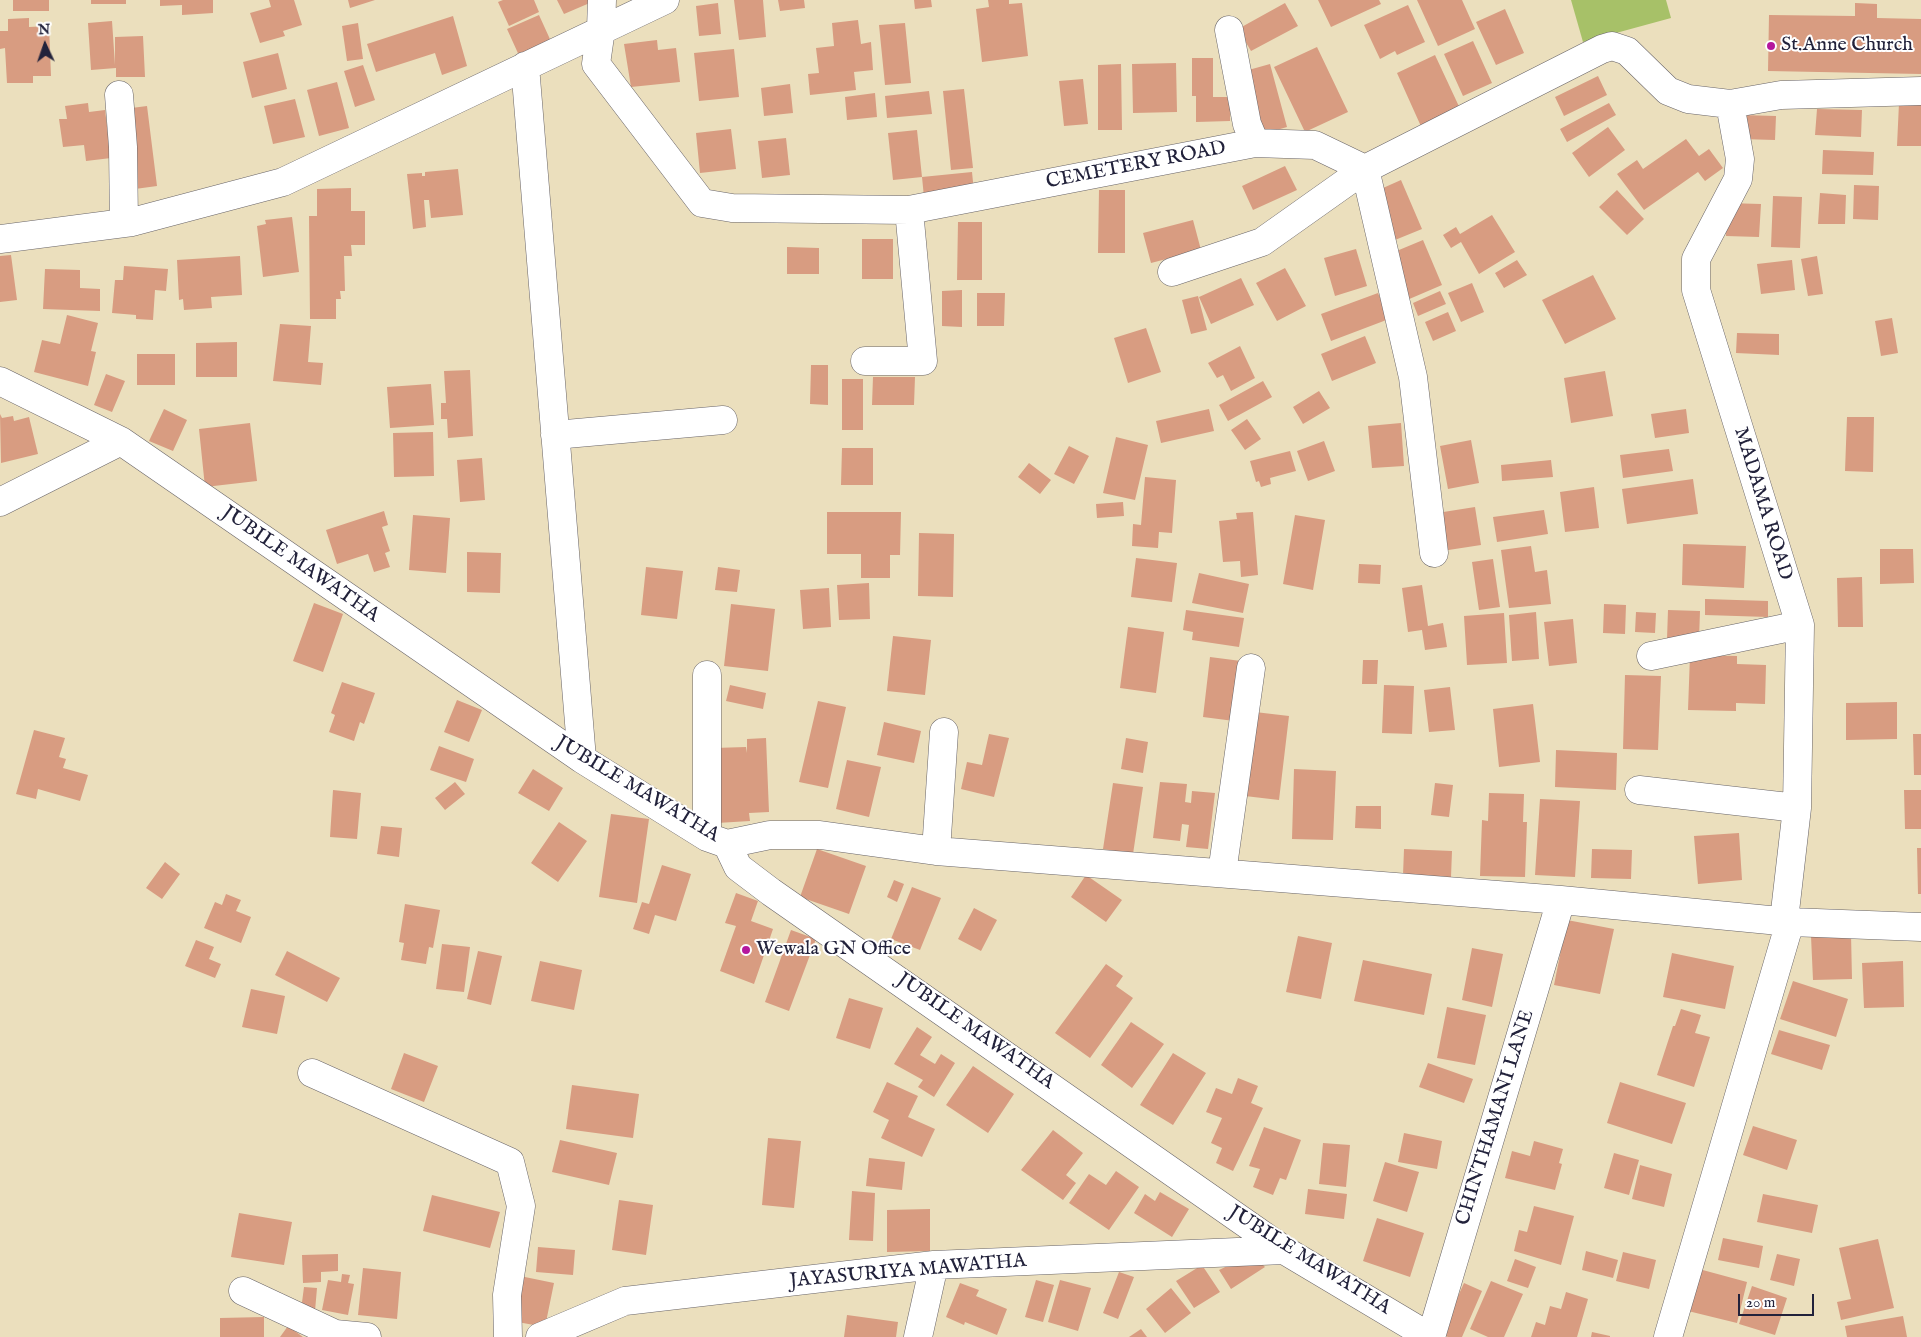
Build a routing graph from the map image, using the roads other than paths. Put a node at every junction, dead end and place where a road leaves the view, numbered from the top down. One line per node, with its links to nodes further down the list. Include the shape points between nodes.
1 (602, 0): 3 (street, CEMETERY ROAD)
2 (665, 0): 3 (street)
3 (602, 29): 5 (street); 11 (street, CEMETERY ROAD, via 596,64 702,203 732,208)
4 (1229, 30): 9 (street, via 1247,124)
5 (525, 66): 12 (street, via 283,182); 18 (street)
6 (1921, 91): 8 (street, via 1781,95)
7 (119, 95): 12 (street)
8 (1730, 104): 10 (street, via 1688,99 1668,91 1627,52 1612,46); 22 (street, MADAMA ROAD, via 1740,159 1738,179 1696,259 1696,290)
9 (1255, 143): 10 (street, CEMETERY ROAD, via 1314,145); 11 (street, CEMETERY ROAD)
10 (1365, 169): 14 (street, via 1262,242); 21 (street, via 1413,377)
11 (909, 210): 15 (street, via 923,360)
12 (124, 223): 13 (street)
13 (0, 239)
14 (1172, 272)
15 (865, 361)
16 (0, 381): 19 (street, JUBILE MAWATHA)
17 (724, 420): 18 (street)
18 (555, 435): 27 (street)
19 (121, 441): 20 (street); 27 (street, JUBILE MAWATHA)
20 (0, 502)
21 (1434, 553)
22 (1800, 625): 23 (street); 29 (street, MADAMA ROAD)
23 (1651, 656)
24 (1251, 668): 32 (street)
25 (707, 675): 30 (street)
26 (944, 732): 31 (street)
27 (582, 759): 30 (street, JUBILE MAWATHA)
28 (1639, 790): 29 (street)
29 (1796, 808): 34 (street, MADAMA ROAD)
30 (717, 840): 31 (street, via 770,835 820,836); 37 (street, JUBILE MAWATHA, via 738,868)
31 (936, 851): 32 (street)
32 (1222, 873): 33 (street)
33 (1561, 900): 34 (street); 44 (street, CHINTHAMANI LANE)
34 (1787, 921): 35 (street); 45 (street, MADAMA ROAD)
35 (1921, 927)
36 (312, 1073): 41 (street, via 510,1162 521,1206 507,1294)
37 (1284, 1250): 38 (street, JAYASURIYA MAWATHA); 44 (street, JUBILE MAWATHA)
38 (934, 1266): 42 (street, JAYASURIYA MAWATHA, via 625,1300); 43 (street)
39 (243, 1291): 40 (street, via 335,1334)
40 (367, 1337)
41 (508, 1337)
42 (540, 1337)
43 (918, 1337)
44 (1430, 1337)
45 (1668, 1337)

